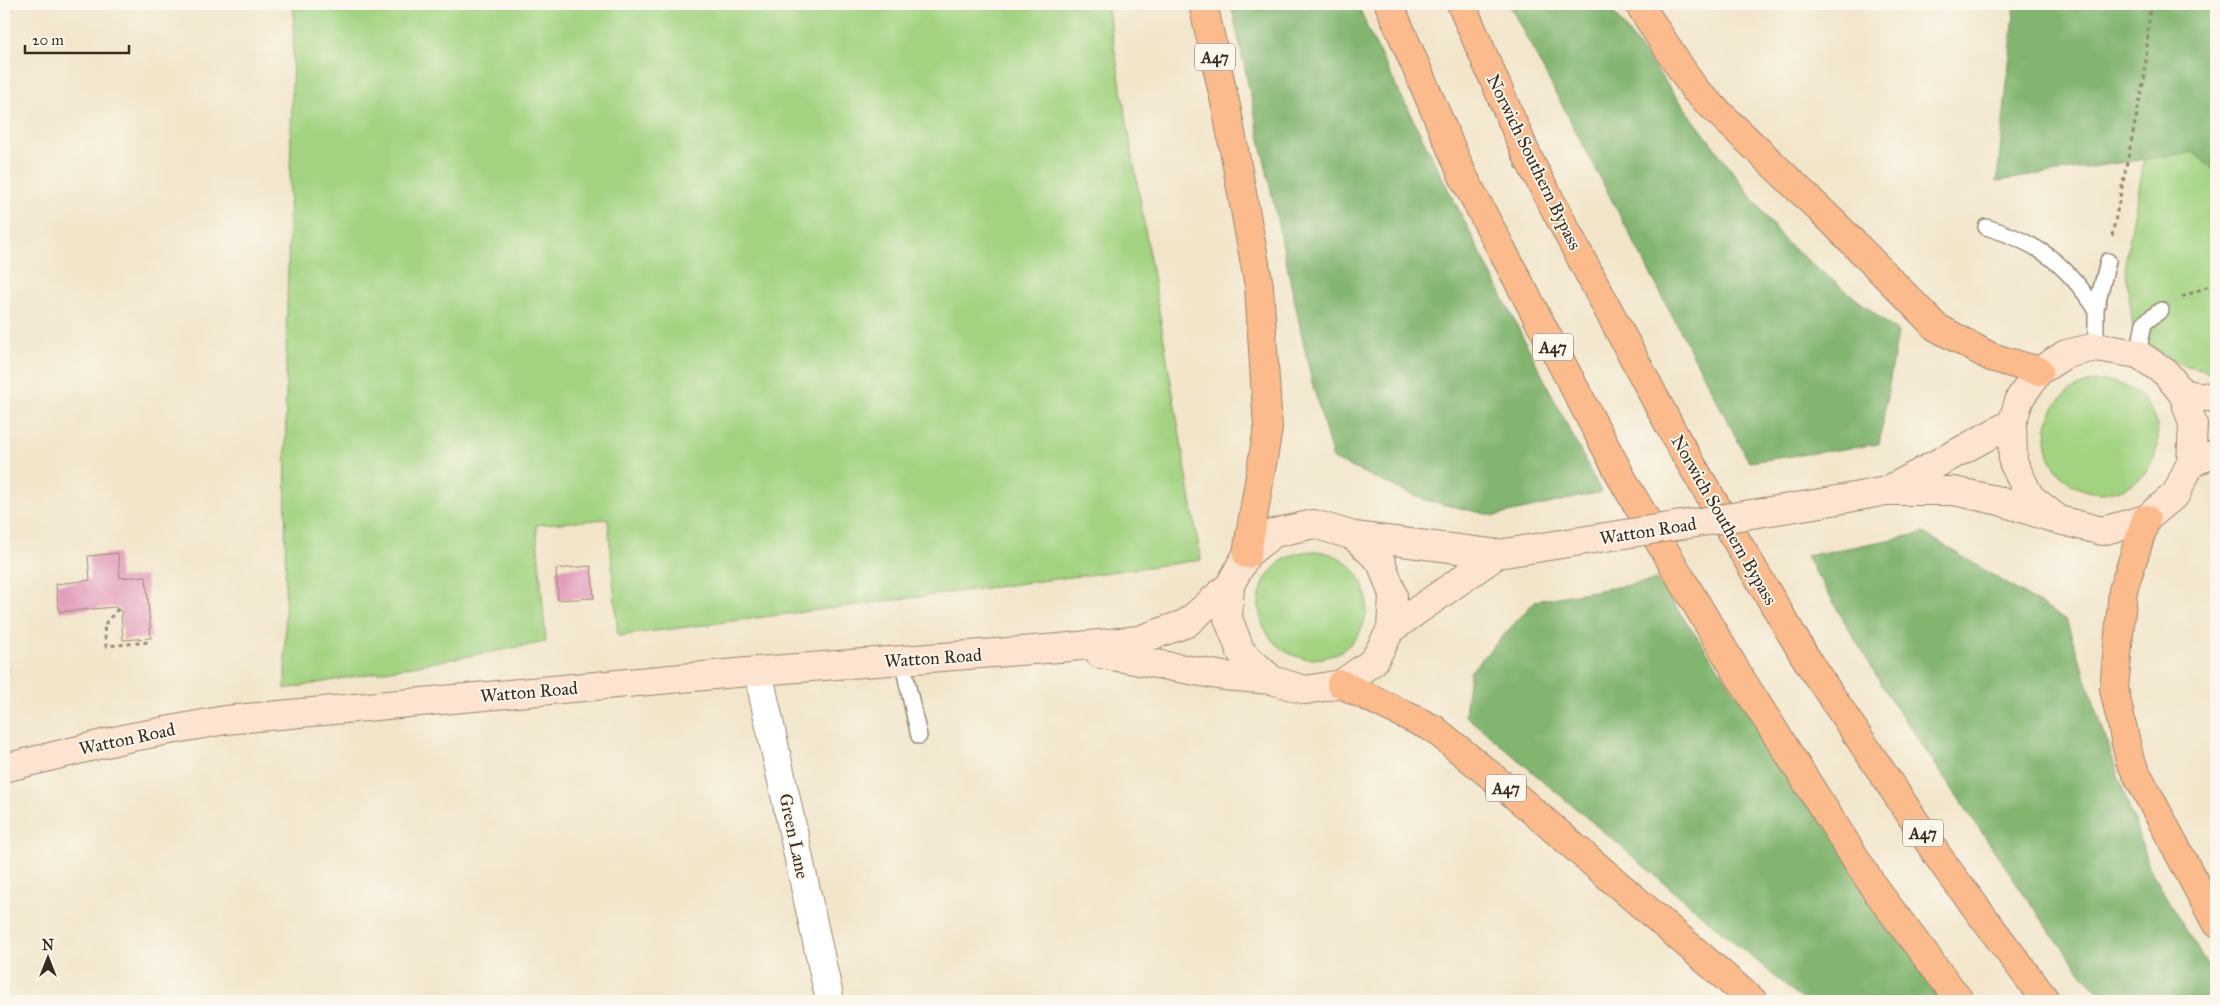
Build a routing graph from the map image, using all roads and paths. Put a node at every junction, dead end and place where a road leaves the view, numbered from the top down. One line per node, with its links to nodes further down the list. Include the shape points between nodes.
1 (1203, 4): 22 (highway, A47, via 1227,111 1259,286 1268,428)
2 (1389, 4): 38 (highway, A47, via 1463,176 1625,484 1741,679 1875,889)
3 (1461, 4): 39 (highway, Norwich Southern Bypass / A47, via 1529,160 1677,440 1807,660 1944,865)
4 (1639, 4): 13 (highway, via 1695,90 1834,223 1936,327 1991,358)
5 (2150, 4): 7 (path, via 2145,74)
6 (1986, 227): 9 (lane, via 2015,235 2053,258 2078,283)
7 (2108, 261): 9 (lane)
8 (2216, 283): 10 (path)
9 (2096, 309): 11 (lane)
10 (2160, 310): 12 (lane, via 2144,324)
11 (2096, 347): 12 (main road, Watton Road); 13 (main road, Watton Road, via 2066,354)
12 (2138, 354): 14 (main road, Watton Road, via 2166,373)
13 (2039, 371): 16 (main road, Watton Road, via 2020,398)
14 (2183, 394): 15 (main road); 17 (main road, Watton Road)
15 (2216, 398)
16 (2012, 422): 18 (main road, Watton Road); 20 (main road, Watton Road, via 2013,462 2030,497)
17 (2204, 458): 19 (main road, Watton Road, via 2176,494)
18 (1886, 491): 20 (main road, Watton Road, via 1954,491 1996,500); 23 (main road, Watton Road, bridge)
19 (2146, 519): 20 (main road, Watton Road, via 2102,531); 35 (highway, via 2123,590 2114,689 2130,760)
20 (2059, 520)
21 (1354, 536): 22 (main road, Watton Road, via 1314,524 1274,532); 23 (main road, Watton Road); 26 (main road, Watton Road, via 1381,562 1393,595)
22 (1247, 554): 24 (main road, Watton Road)
23 (1498, 554): 26 (main road, Watton Road)
24 (1230, 586): 28 (main road, Watton Road, via 1187,624 1139,640); 31 (main road, Watton Road, via 1228,618 1241,652)
25 (118, 609): 27 (path, via 104,625 106,646)
26 (1391, 629): 32 (main road, Watton Road, via 1374,661)
27 (150, 642)
28 (1060, 648): 29 (main road, Watton Road); 31 (main road, Watton Road, via 1224,676)
29 (902, 660): 30 (main road, Watton Road); 33 (lane)
30 (758, 671): 34 (main road, Watton Road, via 225,720 127,738); 36 (street, Green Lane)
31 (1272, 680): 32 (main road, Watton Road, via 1305,690)
32 (1341, 684): 37 (highway, A47, via 1434,729)
33 (919, 736)
34 (4, 768)
35 (2216, 923)
36 (830, 1001)
37 (1753, 1001)
38 (1960, 1001)
39 (2046, 1001)

